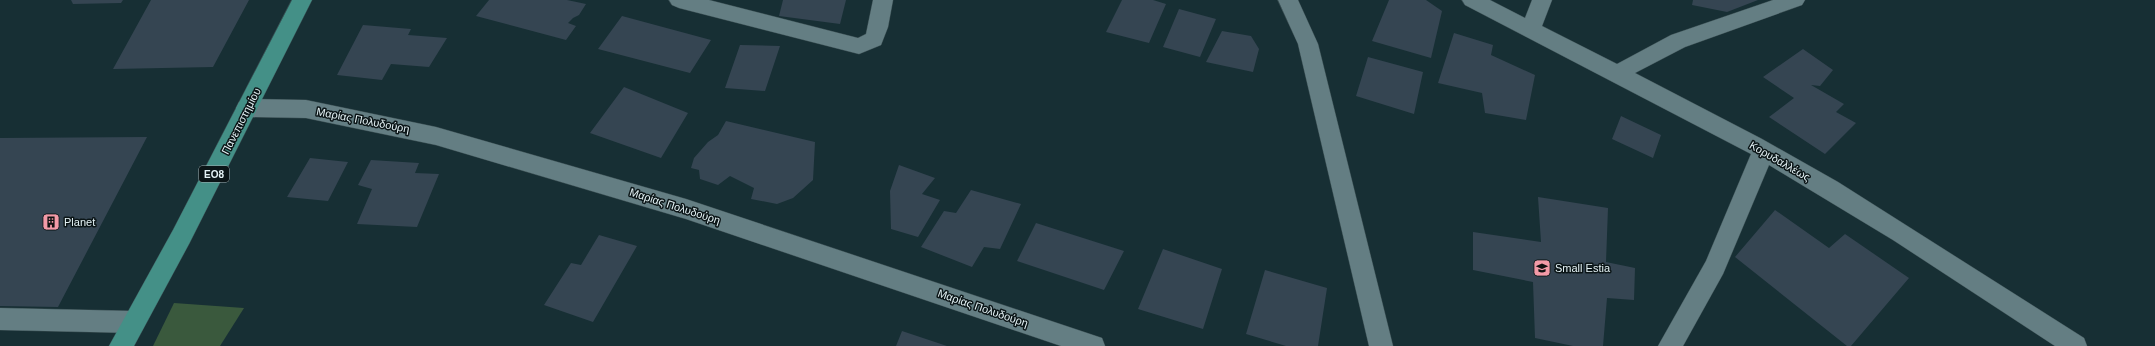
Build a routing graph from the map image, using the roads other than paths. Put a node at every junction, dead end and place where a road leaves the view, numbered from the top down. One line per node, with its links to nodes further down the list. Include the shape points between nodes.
1 (302, 0): 10 (main road, Πανεπιστημίου / ΕΟ8)
2 (679, 0): 3 (street, via 859,46 874,39)
3 (883, 0)
4 (1288, 0): 16 (street, via 1308,44)
5 (1472, 0): 8 (street, Κορυδαλλέως)
6 (1542, 0): 8 (street)
7 (1795, 0): 9 (street, via 1678,41)
8 (1531, 30): 9 (street, Κορυδαλλέως)
9 (1616, 74): 11 (street, Κορυδαλλέως)
10 (247, 108): 13 (main road, Πανεπιστημίου / ΕΟ8); 15 (street, Μαρίας Πολυδούρη, via 314,110 436,136 686,209)
11 (1763, 151): 17 (street, via 1715,267); 18 (street, Κορυδαλλέως, via 1883,223)
12 (0, 319): 13 (street)
13 (134, 322): 14 (main road, Πανεπιστημίου / ΕΟ8)
14 (121, 346)
15 (1093, 346)
16 (1381, 346)
17 (1670, 346)
18 (2074, 346)

